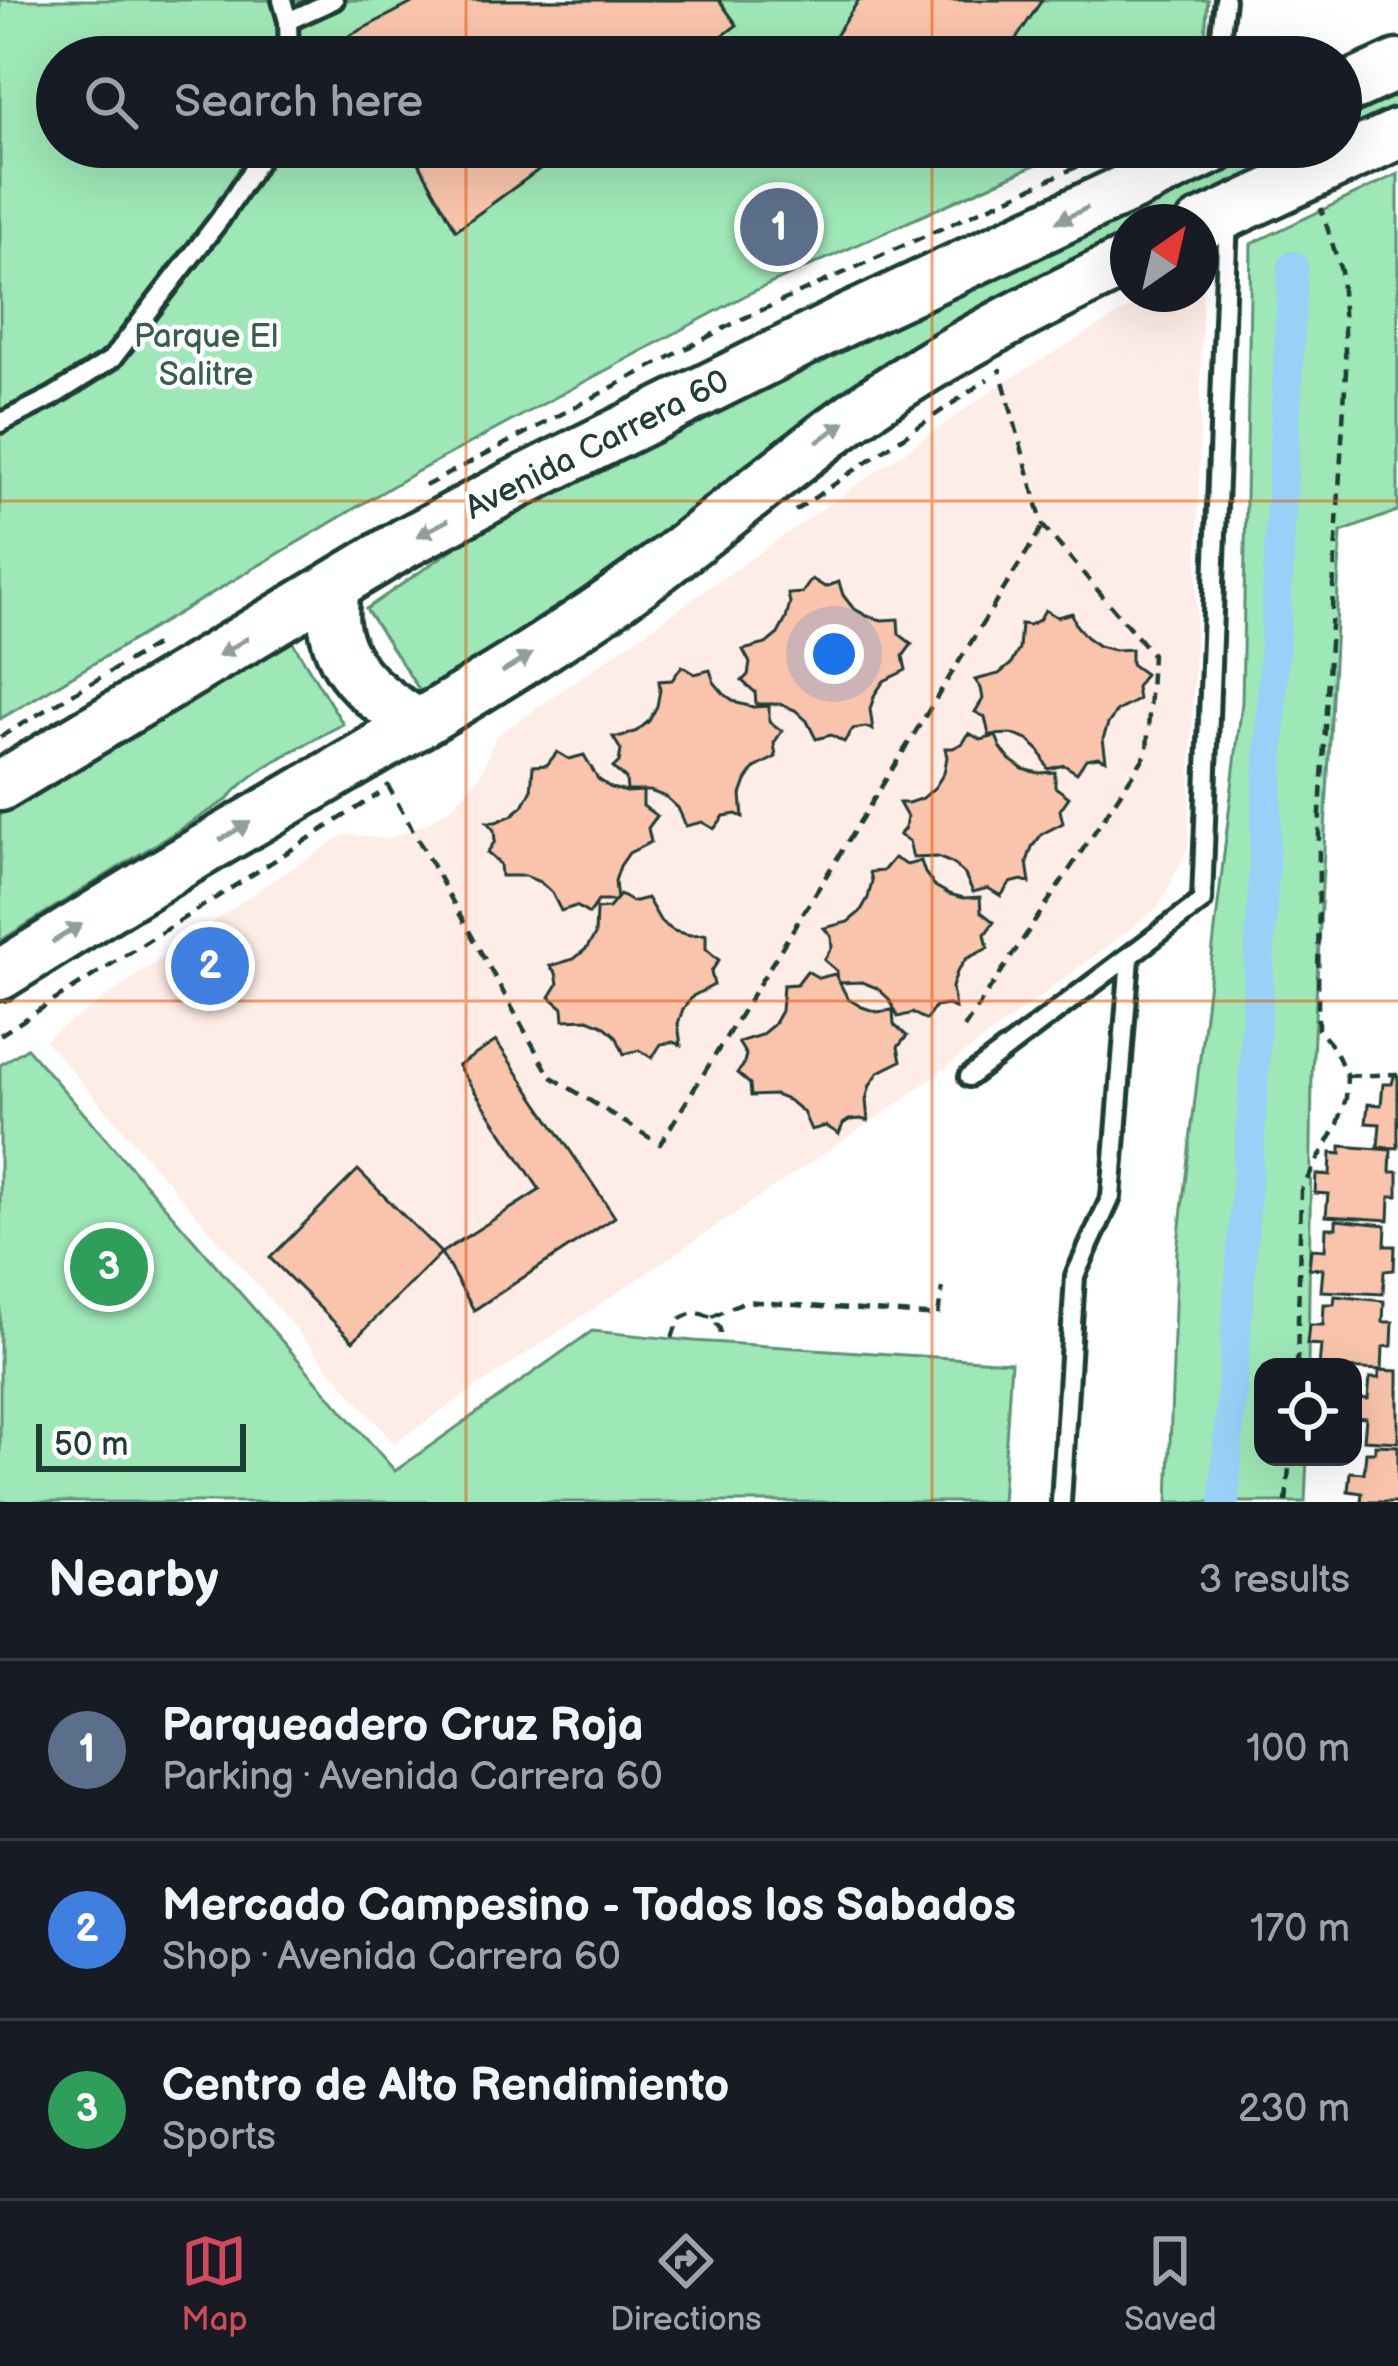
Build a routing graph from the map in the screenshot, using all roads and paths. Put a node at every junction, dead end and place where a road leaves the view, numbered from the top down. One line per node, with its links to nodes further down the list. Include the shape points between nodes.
1 (282, 0): 4 (lane)
2 (334, 0): 4 (lane)
3 (1225, 0): 6 (lane)
4 (288, 21): 5 (lane)
5 (288, 36)
6 (1221, 36)
7 (1398, 65): 8 (main road)
8 (1362, 81)
9 (1398, 134): 10 (main road)
10 (1362, 151)
11 (254, 168): 19 (lane, via 112,358)
12 (1168, 168): 21 (main road, Avenida Carrera 60, one-way to 21, via 608,437)
13 (1324, 168): 15 (main road)
14 (1317, 197): 29 (path, via 1341,272 1346,371 1319,830 1318,1029)
15 (1218, 217)
16 (1110, 270): 22 (main road, one-way to 16, via 614,601 904,382)
17 (1212, 312): 25 (lane, via 1202,902)
18 (1000, 370): 20 (path)
19 (0, 423)
20 (1043, 526): 23 (path, via 660,1144 550,1076); 27 (path, via 1152,654 1147,753)
21 (334, 587): 22 (main road, via 334,627 350,670); 24 (main road, Avenida Carrera 60, one-way to 24)
22 (418, 724): 23 (main road)
23 (370, 753): 26 (main road, one-way to 23)
24 (0, 786)
25 (1130, 958): 30 (lane); 37 (lane, via 1111,1197 1075,1276)
26 (0, 975)
27 (964, 1028)
28 (1398, 1074): 29 (path)
29 (1347, 1076): 35 (path, via 1338,1124 1301,1190)
30 (969, 1077)
31 (942, 1288): 32 (path, via 938,1316 745,1301)
32 (712, 1317): 33 (path, via 694,1312 678,1320); 34 (path)
33 (673, 1339)
34 (720, 1342)
35 (1297, 1358)
36 (1289, 1466): 38 (path)
37 (1060, 1502)
38 (1286, 1502)

